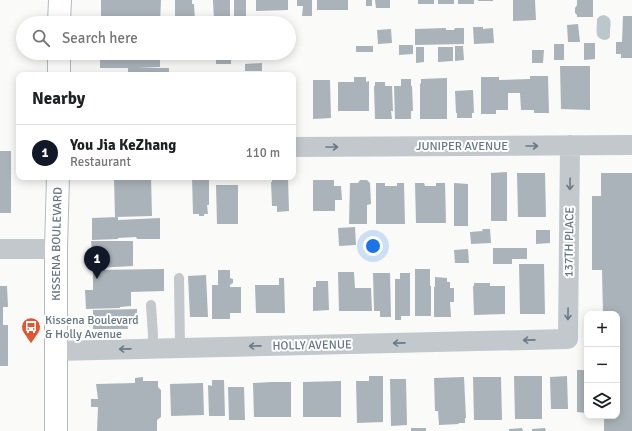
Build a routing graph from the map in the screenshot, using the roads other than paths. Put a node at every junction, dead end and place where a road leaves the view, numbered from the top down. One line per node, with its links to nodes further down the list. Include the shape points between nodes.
1 (60, 0): 2 (main road)
2 (60, 16)
3 (59, 60): 4 (main road)
4 (59, 72)
5 (570, 145): 6 (street, JUNIPER AVENUE); 7 (street, JUNIPER AVENUE, one-way to 5); 13 (street, 137TH PLACE, one-way to 13)
6 (632, 145)
7 (296, 147)
8 (58, 180): 10 (main road, KISSENA BOULEVARD)
9 (0, 249): 10 (street)
10 (56, 249): 16 (main road, KISSENA BOULEVARD)
11 (179, 278): 14 (lane)
12 (151, 305): 15 (lane)
13 (568, 339): 14 (street, HOLLY AVENUE, one-way to 14)
14 (180, 348): 15 (street, HOLLY AVENUE)
15 (152, 349): 16 (street, HOLLY AVENUE, one-way to 16)
16 (56, 351): 17 (main road, KISSENA BOULEVARD)
17 (56, 431)

